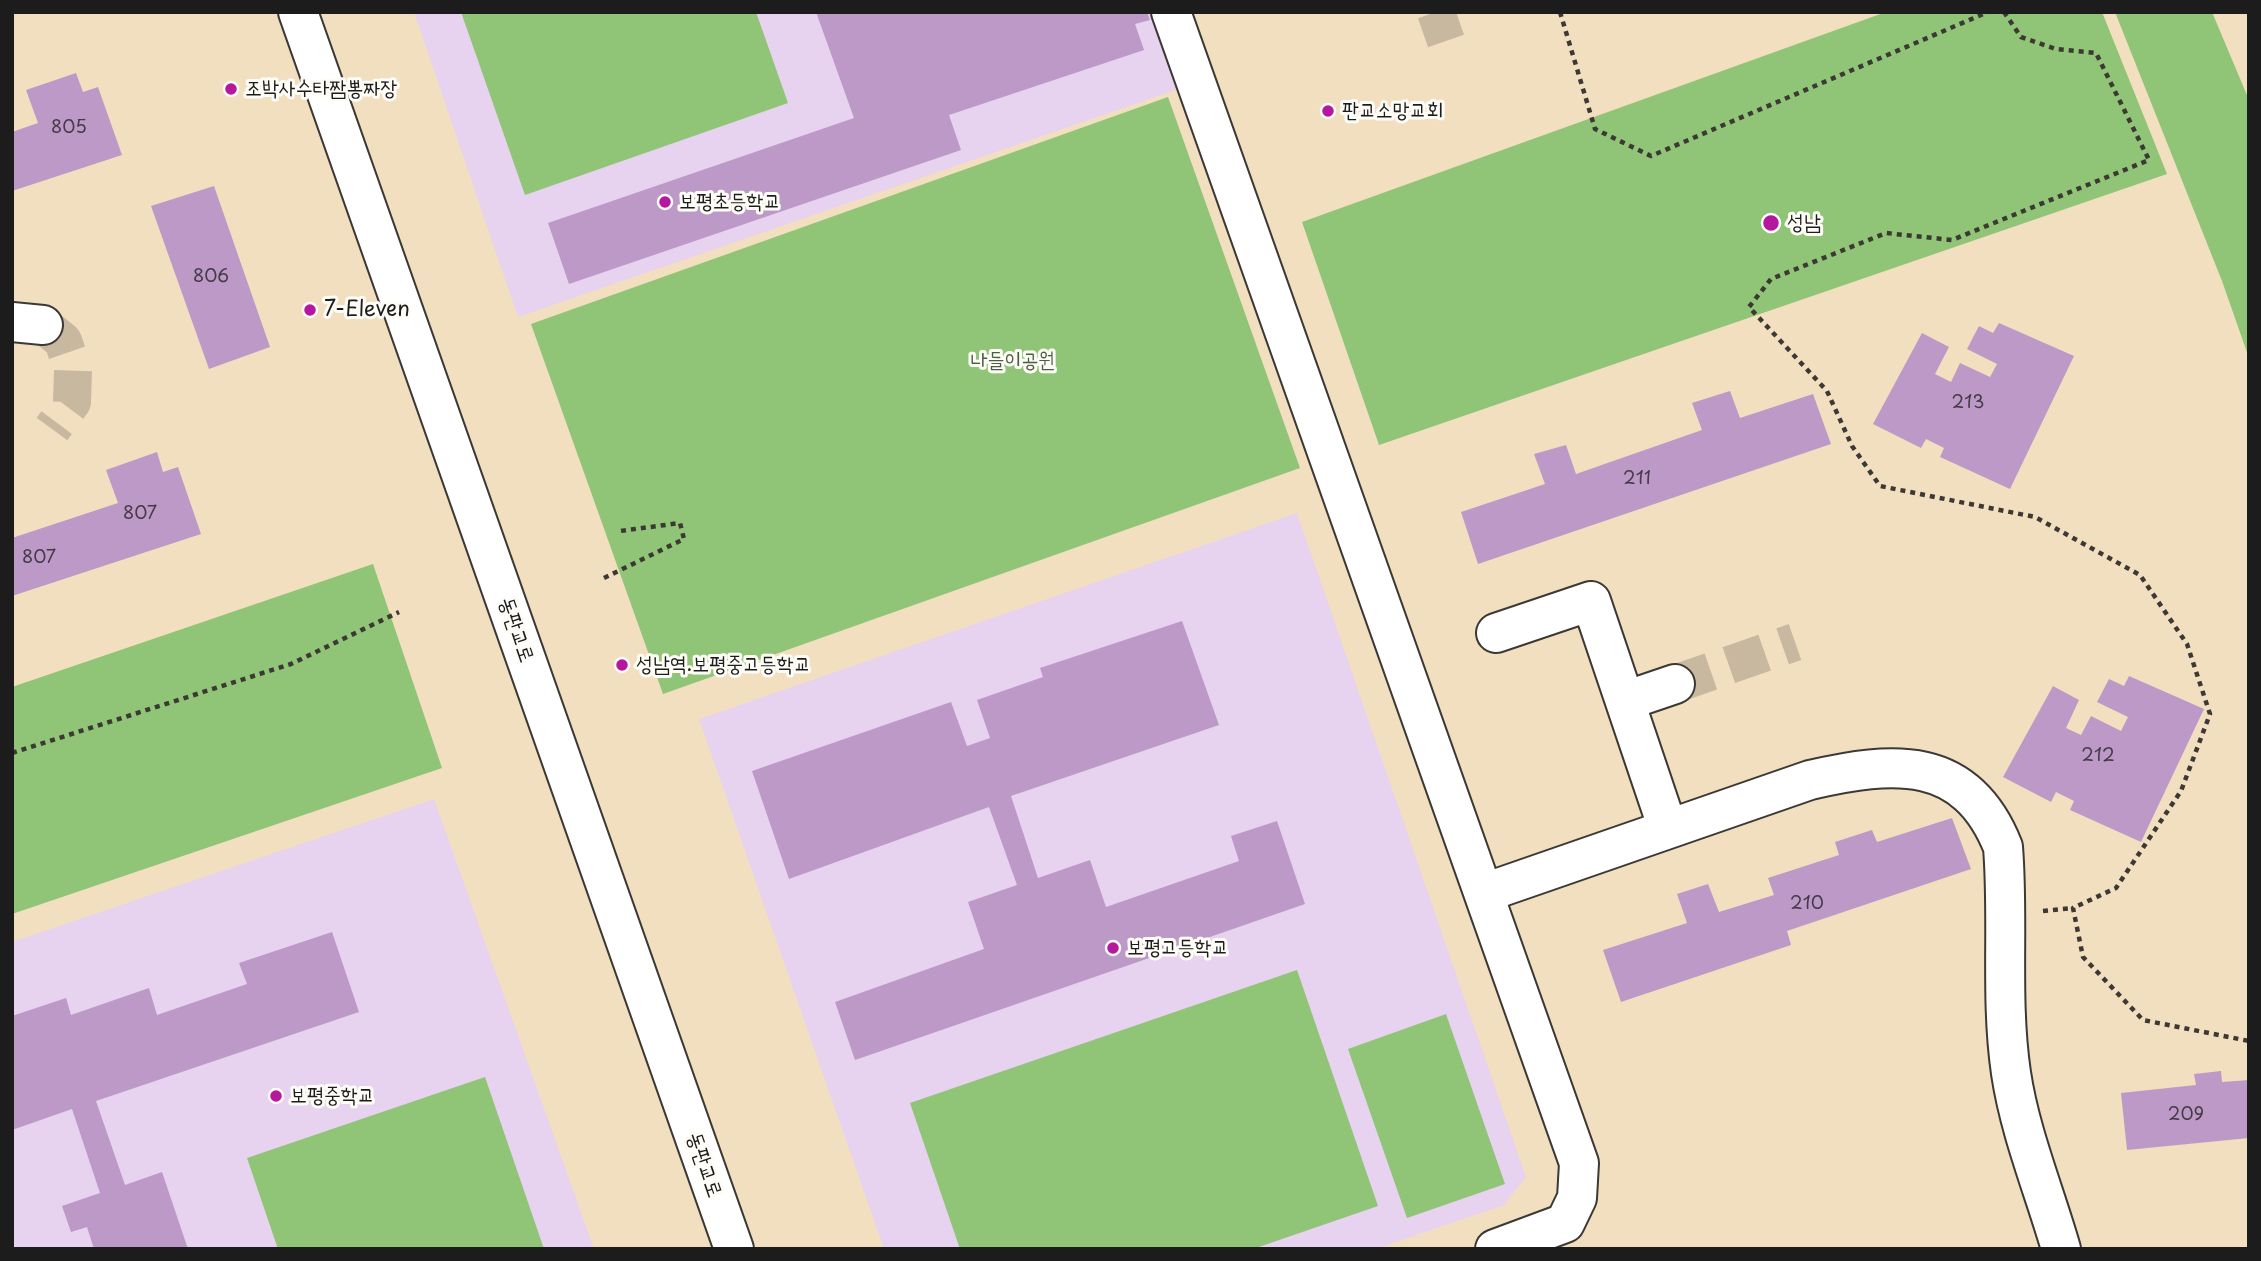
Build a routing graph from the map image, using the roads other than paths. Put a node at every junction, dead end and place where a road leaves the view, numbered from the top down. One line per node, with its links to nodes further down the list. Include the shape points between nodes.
1 (298, 12): 8 (street, 동판교로)
2 (1171, 12): 7 (street)
3 (1496, 633): 5 (street, via 1591,601)
4 (1675, 684): 5 (street)
5 (1625, 701): 6 (street)
6 (1668, 829): 7 (street); 10 (street, via 1810,780 1853,770 1922,771 1947,779 1973,797 1993,822 2003,847 2011,1073 2019,1114)
7 (1484, 893): 9 (street, via 1579,1163 1577,1198 1565,1223)
8 (734, 1249)
9 (1495, 1249)
10 (2061, 1249)

